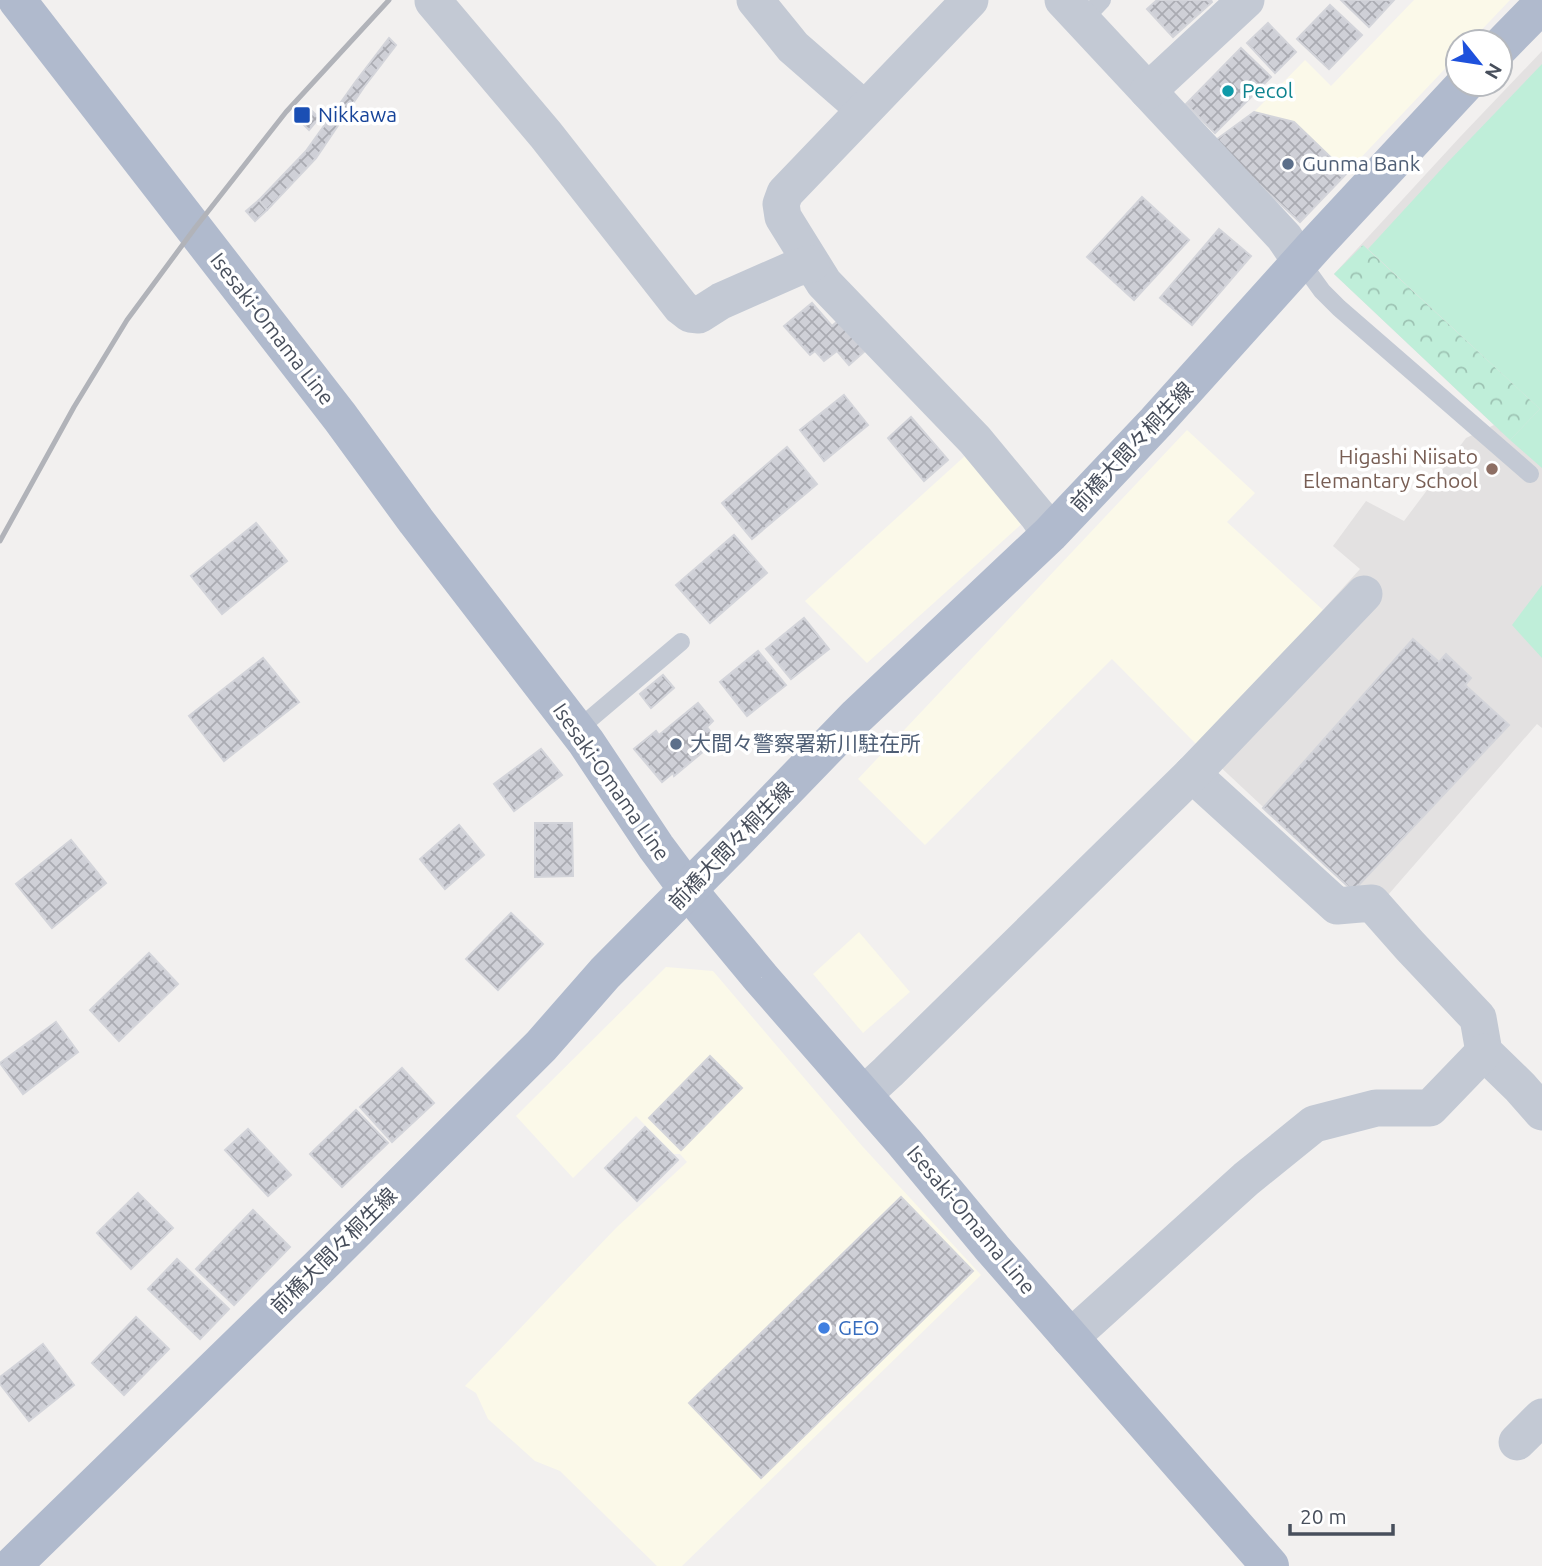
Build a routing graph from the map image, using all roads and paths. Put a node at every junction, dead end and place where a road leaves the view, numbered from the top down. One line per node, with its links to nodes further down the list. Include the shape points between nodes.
1 (17, 0): 18 (main road, Isesaki-Omama Line)
2 (755, 0): 11 (street, via 793,47)
3 (970, 0): 11 (street)
4 (1246, 0): 9 (street)
5 (433, 1): 13 (street, via 690,314)
6 (1542, 4): 8 (main road)
7 (1083, 7): 9 (street)
8 (1514, 33)
9 (1148, 91): 12 (street, via 1284,237)
10 (1452, 98): 12 (main road, 前橋大間々桐生線)
11 (864, 109): 13 (street, via 785,193 781,204 783,217)
12 (1301, 262): 14 (lane, via 1339,308); 15 (main road, 前橋大間々桐生線)
13 (811, 264): 15 (street, via 975,440)
14 (1530, 474)
15 (1050, 534): 20 (main road, 前橋大間々桐生線, via 857,716)
16 (1364, 594): 19 (street)
17 (681, 642): 18 (lane)
18 (577, 730): 20 (main road, Isesaki-Omama Line)
19 (1192, 774): 21 (street, via 1338,906 1372,902 1478,1018); 22 (street)
20 (688, 890): 22 (main road, Isesaki-Omama Line); 25 (main road, 前橋大間々桐生線, via 605,972 541,1046)
21 (1484, 1052): 23 (street); 24 (street, via 1430,1108 1376,1108 1314,1124 1246,1178)
22 (863, 1095): 24 (main road, Isesaki-Omama Line)
23 (1542, 1111)
24 (1070, 1338): 26 (main road, Isesaki-Omama Line)
25 (12, 1566)
26 (1270, 1566)

